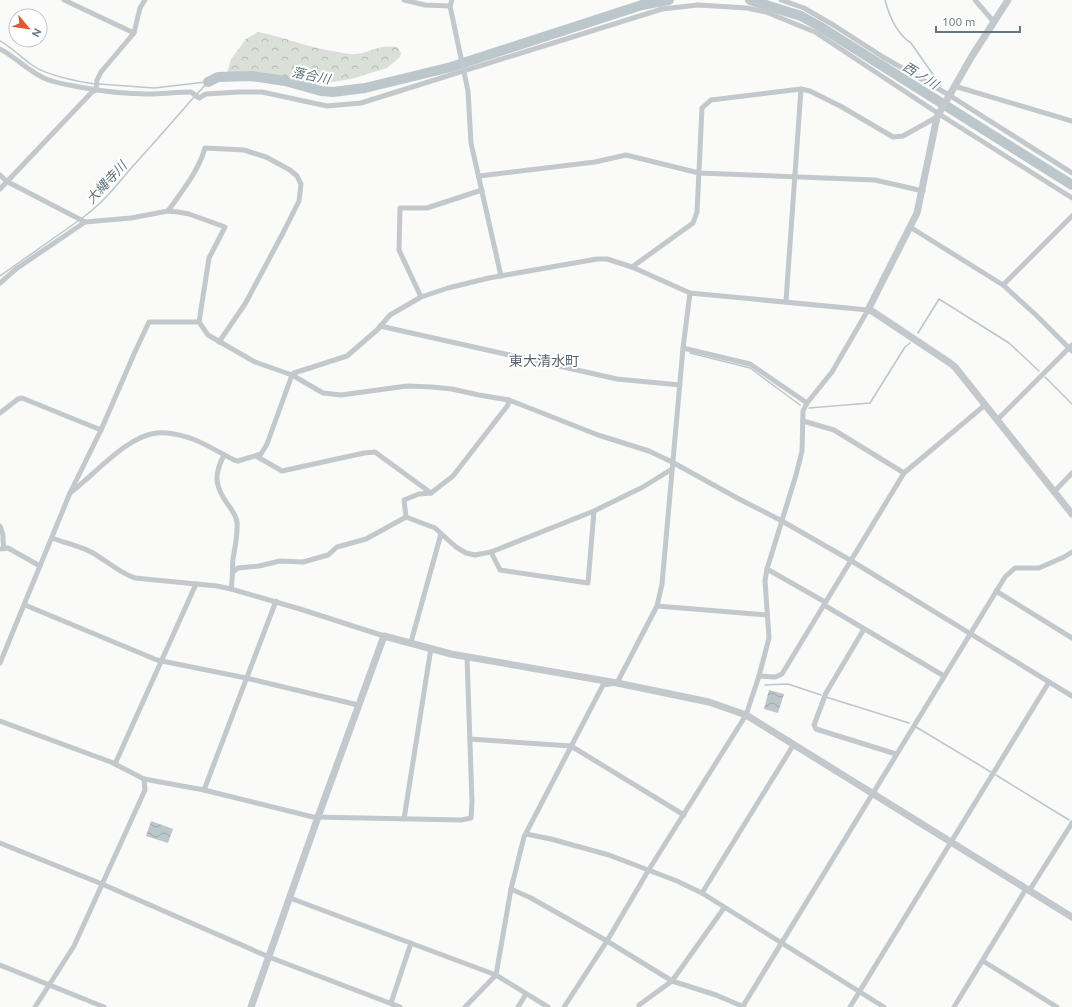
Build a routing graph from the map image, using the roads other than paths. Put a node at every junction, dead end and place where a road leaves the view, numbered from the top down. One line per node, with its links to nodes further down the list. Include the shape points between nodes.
1 (64, 0): 10 (street)
2 (145, 0): 10 (street, via 140,8)
3 (404, 0): 8 (street, via 425,5)
4 (452, 0): 8 (street)
5 (781, 0): 16 (street, via 804,8)
6 (975, 0): 9 (street)
7 (1008, 0): 9 (street)
8 (450, 6): 12 (street)
9 (994, 22): 13 (street)
10 (134, 33): 15 (street, via 101,72)
11 (0, 49): 15 (street, via 31,72 46,79)
12 (463, 71): 15 (street, via 361,103 327,106 262,92 206,94 199,98 193,92 149,94); 17 (street, via 662,9 698,5 740,7 766,12 815,32); 22 (street, via 468,91 471,143)
13 (954, 86): 16 (street); 18 (street)
14 (801, 89): 17 (street, via 842,107 893,137 903,136); 19 (street, via 711,100 702,108); 23 (street)
15 (96, 90): 24 (street)
16 (948, 97): 17 (street); 20 (street)
17 (939, 114): 27 (street); 28 (street)
18 (1072, 122)
19 (699, 173): 22 (street, via 626,156); 23 (street); 33 (street, via 697,212 693,223)
20 (1072, 173)
21 (0, 175): 24 (street)
22 (479, 176): 26 (street)
23 (794, 176): 27 (street, via 875,180); 39 (street)
24 (6, 181): 25 (street); 31 (street)
25 (0, 188)
26 (482, 190): 34 (street); 38 (street, via 427,208 400,208 399,250)
27 (923, 191): 32 (street)
28 (1072, 198)
29 (168, 211): 31 (street, via 131,218); 41 (street, via 188,214 225,227 209,258); 43 (street, via 188,183 205,148 244,150 266,157 290,170 301,184 299,201 283,234 245,304)
30 (1072, 216): 36 (street)
31 (84, 222): 35 (street)
32 (910, 227): 36 (street); 40 (street)
33 (632, 267): 34 (street, via 607,259 597,259); 37 (street)
34 (501, 276): 38 (street)
35 (0, 283)
36 (1003, 285): 45 (street)
37 (690, 293): 39 (street); 44 (street)
38 (420, 297): 42 (street, via 390,315)
39 (786, 301): 40 (street)
40 (868, 310): 49 (street, via 832,372); 50 (street, via 950,363)
41 (199, 322): 43 (street, via 208,335); 54 (street, via 149,322)
42 (380, 326): 46 (street, via 344,359); 47 (street, via 617,379)
43 (218, 342): 46 (street, via 255,362)
44 (683, 348): 47 (street); 49 (street, via 750,364)
45 (1071, 348): 52 (street)
46 (292, 375): 48 (street, via 330,395 407,386 432,386); 56 (street, via 267,444 261,454)
47 (680, 385): 57 (street)
48 (509, 400): 57 (street, via 649,451); 63 (street, via 508,405 453,476)
49 (807, 403): 53 (street)
50 (985, 405): 52 (street); 59 (street)
51 (0, 413): 54 (street, via 22,398)
52 (997, 420): 61 (street)
53 (802, 421): 59 (street, via 834,430); 67 (street, via 802,451)
54 (101, 430): 62 (street)
55 (224, 455): 56 (street, via 238,461); 62 (street, via 182,436 157,433 147,435 134,440 114,455); 77 (street, via 218,466 216,482 237,521)
56 (256, 456): 63 (street, via 282,471 375,452)
57 (672, 462): 58 (street); 67 (street)
58 (672, 469): 64 (street, via 643,487); 84 (street, via 662,584)
59 (904, 473): 74 (street)
60 (1072, 473): 61 (street)
61 (1054, 492): 65 (street)
62 (70, 493): 70 (street)
63 (431, 493): 66 (street, via 419,494 404,500)
64 (594, 511): 72 (street); 72 (street, via 588,583 500,570)
65 (1072, 514)
66 (406, 517): 69 (street, via 435,528); 77 (street, via 366,539 338,547 328,555 303,562 280,561 238,568)
67 (782, 520): 74 (street); 76 (street)
68 (0, 526): 71 (street, via 3,535)
69 (441, 534): 72 (street, via 466,553 475,555); 90 (street)
70 (52, 538): 75 (street); 78 (street, via 89,551 135,578)
71 (2, 549): 75 (street, via 8,548)
72 (491, 552)
73 (1072, 552): 80 (street, via 1039,568 1015,568)
74 (850, 560): 82 (street); 87 (street)
75 (40, 566): 83 (street)
76 (767, 569): 82 (street); 85 (street)
77 (234, 572): 79 (street)
78 (196, 584): 79 (street); 93 (street)
79 (232, 589): 81 (street)
80 (996, 591): 87 (street); 89 (street)
81 (276, 602): 88 (street); 97 (street)
82 (825, 603): 86 (street); 95 (street, via 782,674 775,677)
83 (25, 605): 93 (street); 94 (street)
84 (657, 606): 85 (street); 99 (street)
85 (767, 615): 95 (street, via 769,638)
86 (864, 629): 96 (street); 107 (street, via 826,693 814,725 816,728)
87 (970, 634): 96 (street); 98 (street)
88 (384, 636): 90 (street); 101 (street)
89 (1072, 638)
90 (411, 642): 91 (street)
91 (431, 648): 92 (street); 114 (street)
92 (467, 657): 99 (street); 104 (street)
93 (162, 661): 97 (street); 108 (street)
94 (0, 663)
95 (759, 676): 102 (street)
96 (944, 676): 107 (street)
97 (246, 678): 101 (street); 110 (street)
98 (1049, 682): 100 (street); 117 (street)
99 (617, 683): 102 (street, via 709,702); 106 (street, via 603,685)
100 (1072, 696)
101 (358, 705): 113 (street)
102 (746, 715): 105 (street); 112 (street)
103 (0, 721): 108 (street)
104 (470, 739): 106 (street); 114 (street, via 471,818)
105 (794, 744): 111 (street); 123 (street)
106 (571, 746): 112 (street); 116 (street)
107 (896, 754): 111 (street)
108 (115, 764): 109 (street)
109 (144, 778): 110 (street); 120 (street, via 145,790)
110 (204, 790): 113 (street)
111 (873, 793): 117 (street); 128 (street)
112 (684, 815): 119 (street)
113 (318, 817): 114 (street); 124 (street)
114 (404, 819)
115 (1072, 823): 122 (street)
116 (526, 834): 119 (street, via 609,855); 121 (street)
117 (951, 842): 122 (street); 136 (street)
118 (0, 843): 120 (street)
119 (648, 871): 123 (street); 127 (street)
120 (102, 884): 130 (street); 135 (street, via 74,946)
121 (511, 889): 127 (street); 133 (street)
122 (1028, 890): 126 (street); 131 (street)
123 (702, 893): 125 (street)
124 (290, 898): 129 (street); 130 (street)
125 (724, 908): 128 (street); 134 (street)
126 (1072, 917)
127 (607, 940): 134 (street); 146 (street)
128 (780, 943): 136 (street); 148 (street)
129 (412, 944): 133 (street); 138 (street)
130 (269, 957): 138 (street); 139 (street)
131 (982, 961): 151 (street); 152 (street)
132 (0, 965): 135 (street)
133 (496, 975): 137 (street); 143 (street)
134 (672, 981): 147 (street); 148 (street)
135 (49, 985): 140 (street); 141 (street)
136 (860, 992): 149 (street); 150 (street)
137 (526, 994): 144 (street); 145 (street)
138 (391, 1004): 142 (street)
139 (253, 1006)
140 (35, 1007)
141 (104, 1007)
142 (400, 1007)
143 (465, 1007)
144 (518, 1007)
145 (548, 1007)
146 (564, 1007)
147 (639, 1007)
148 (743, 1007)
149 (850, 1007)
150 (884, 1007)
151 (954, 1007)
152 (1057, 1007)

